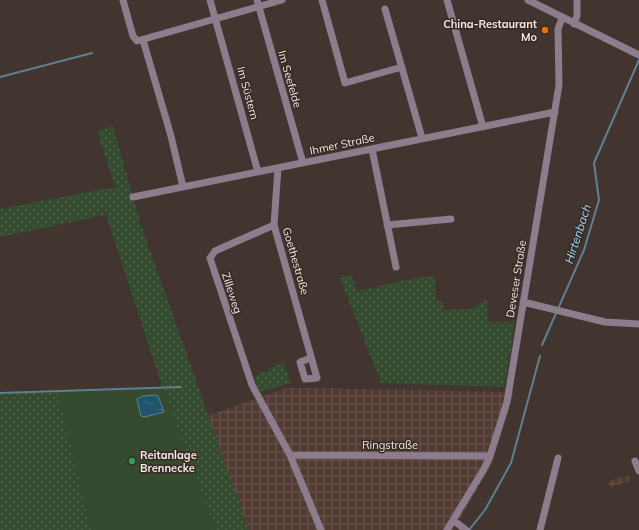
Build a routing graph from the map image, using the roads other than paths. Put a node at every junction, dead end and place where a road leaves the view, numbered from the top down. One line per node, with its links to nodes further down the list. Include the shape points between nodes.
1 (123, 0): 13 (street, via 133,36 137,41)
2 (210, 0): 11 (street, Im Süstern)
3 (282, 0): 8 (street)
4 (322, 0): 15 (street, via 345,82)
5 (447, 0): 17 (street)
6 (528, 0): 10 (street)
7 (578, 0): 12 (street)
8 (258, 4): 11 (street); 20 (street, Im Seefelde)
9 (385, 9): 15 (street)
10 (562, 18): 12 (street); 16 (street, Deveser Straße, via 558,29 559,85)
11 (217, 19): 13 (street); 22 (street, Im Süstern)
12 (574, 24): 14 (street)
13 (143, 40): 23 (street)
14 (638, 55)
15 (402, 66): 18 (street)
16 (555, 112): 17 (street, Ihmer Straße); 29 (street, Deveser Straße)
17 (483, 127): 18 (street, Ihmer Straße)
18 (422, 138): 19 (street, Ihmer Straße)
19 (372, 149): 20 (street, Ihmer Straße); 26 (street)
20 (303, 163): 21 (street, Ihmer Straße)
21 (278, 168): 22 (street, Ihmer Straße); 27 (street, Goethestraße)
22 (258, 172): 23 (street, Ihmer Straße)
23 (183, 187): 24 (street, Ihmer Straße)
24 (133, 197)
25 (451, 219): 26 (street)
26 (387, 225): 28 (street)
27 (274, 226): 31 (street, Goethestraße); 32 (street, Zilleweg, via 215,251 210,258 252,385)
28 (396, 267)
29 (523, 302): 30 (street, via 612,323); 33 (street, Deveser Straße, via 507,402)
30 (639, 324)
31 (311, 358)
32 (290, 455): 33 (street, Ringstraße); 39 (street)
33 (490, 456): 37 (street, Deveser Straße)
34 (558, 458): 41 (street)
35 (635, 461): 36 (street)
36 (639, 471)
37 (454, 520): 38 (street); 40 (street, Deveser Straße)
38 (464, 528)
39 (321, 530)
40 (447, 530)
41 (540, 530)

